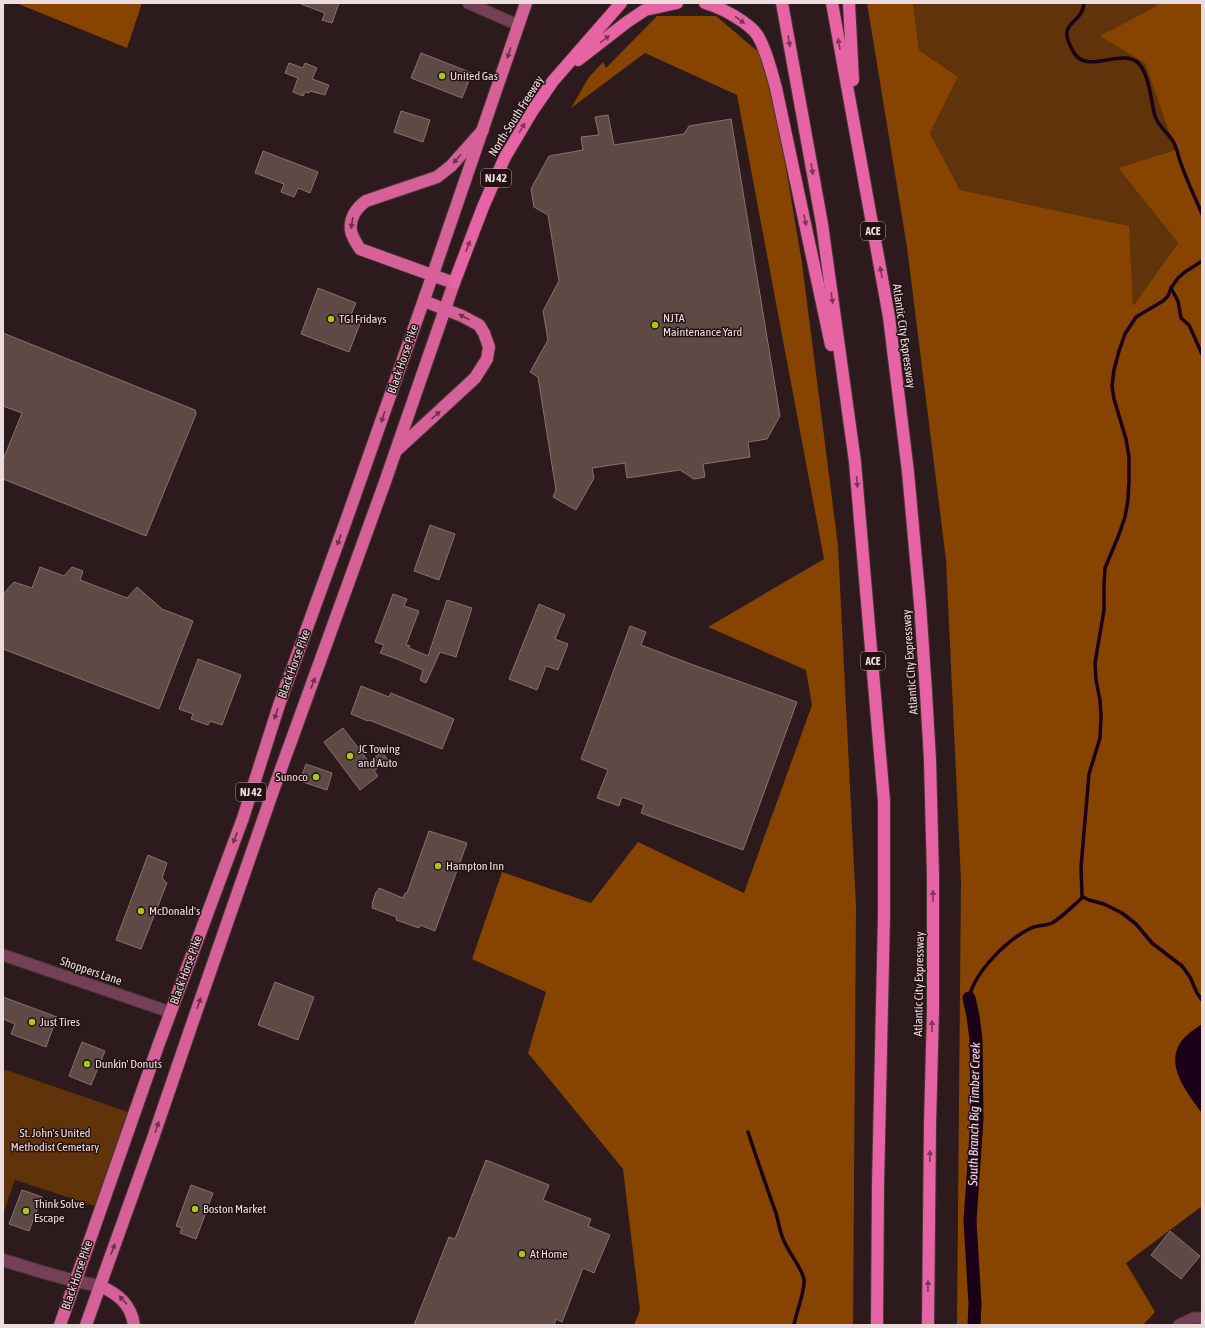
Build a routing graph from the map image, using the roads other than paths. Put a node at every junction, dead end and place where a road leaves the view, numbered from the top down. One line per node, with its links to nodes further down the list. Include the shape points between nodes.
1 (468, 3): 9 (street)
2 (526, 3): 9 (highway, Black Horse Pike / NJ 42)
3 (620, 3): 10 (highway, North-South Freeway / NJ 42)
4 (677, 3): 10 (highway, one-way to 4, via 645,10)
5 (705, 3): 18 (highway, one-way to 18, via 738,18 757,34 766,53 776,88)
6 (782, 3): 18 (highway, ACE, one-way to 18, via 822,224)
7 (832, 3): 12 (highway, Atlantic City Expressway / ACE, one-way to 7)
8 (849, 3): 12 (highway)
9 (518, 25): 11 (highway, Black Horse Pike / NJ 42, one-way to 11)
10 (553, 81): 14 (highway, North-South Freeway / NJ 42, one-way to 10, via 505,157)
11 (483, 130): 13 (highway, Black Horse Pike / NJ 42); 13 (highway, one-way to 13, via 451,166 437,177 366,201 358,207 352,220 351,232 360,249)
12 (859, 151): 29 (highway, Atlantic City Expressway / ACE, one-way to 12, via 933,1002 930,760 920,604 901,411 889,317)
13 (433, 274): 14 (highway); 15 (highway, Black Horse Pike / NJ 42)
14 (454, 283): 16 (highway, Black Horse Pike / NJ 42)
15 (424, 301): 16 (highway); 20 (highway, Black Horse Pike / NJ 42, one-way to 20, via 279,705 242,818)
16 (445, 309): 17 (highway, Black Horse Pike / NJ 42); 17 (highway, one-way to 16, via 470,384 487,359 489,347 479,325)
17 (396, 451): 23 (highway, Black Horse Pike / NJ 42, one-way to 17)
18 (855, 462): 28 (highway, ACE, one-way to 28, via 884,801)
19 (3, 955): 20 (street, Shoppers Lane)
20 (170, 1012): 22 (highway, Black Horse Pike / NJ 42)
21 (3, 1260): 22 (street)
22 (74, 1282): 23 (street); 25 (highway, Black Horse Pike / NJ 42)
23 (100, 1286): 26 (highway, Black Horse Pike / NJ 42); 27 (highway, one-way to 23, via 126,1302)
24 (1202, 1318): 30 (street, via 1194,1318)
25 (60, 1325)
26 (86, 1325)
27 (134, 1325)
28 (877, 1325)
29 (928, 1325)
30 (1179, 1325)

